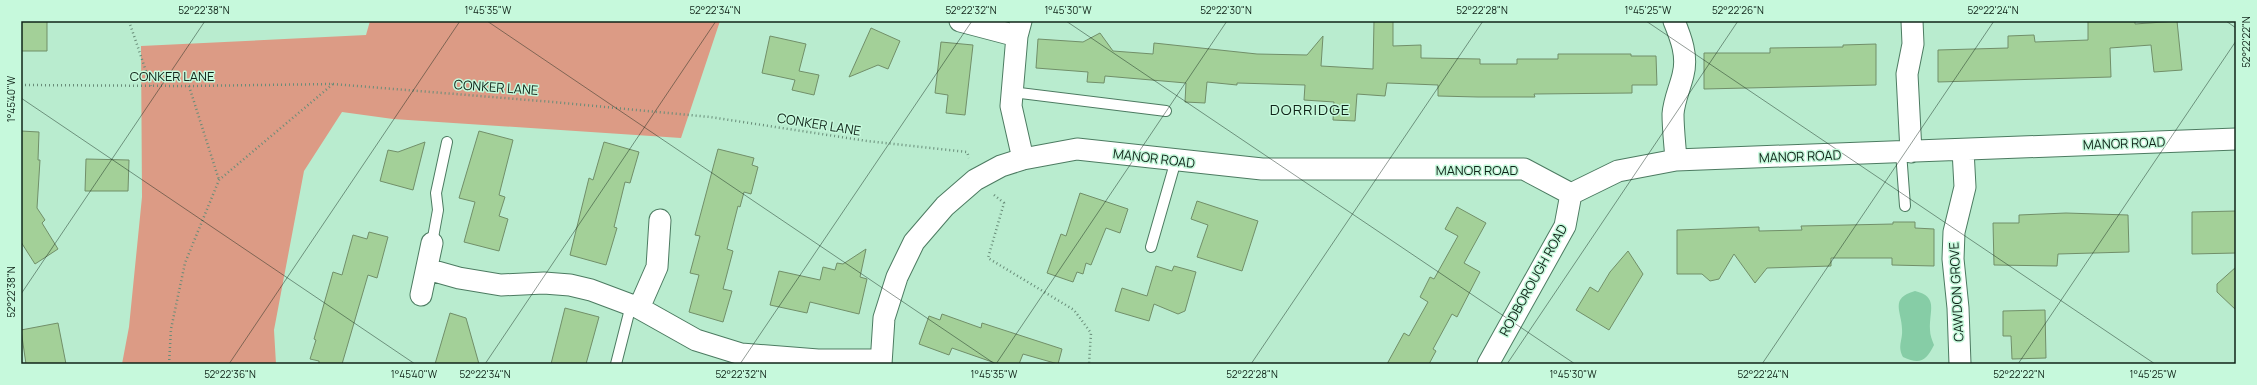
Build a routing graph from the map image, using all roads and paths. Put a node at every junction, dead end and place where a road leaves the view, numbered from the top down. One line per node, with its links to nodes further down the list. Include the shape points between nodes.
1 (130, 21): 8 (path)
2 (960, 21): 5 (street)
3 (1674, 21): 19 (street, via 1683,46 1684,59 1684,73 1673,114)
4 (1912, 21): 16 (street, via 1913,44 1907,74)
5 (1019, 28): 10 (street)
6 (333, 84): 9 (path, CONKER LANE); 15 (path, CONKER LANE, via 710,117 867,141); 20 (path)
7 (21, 85): 8 (path, CONKER LANE)
8 (151, 86): 9 (path, CONKER LANE)
9 (189, 86): 20 (path)
10 (1012, 92): 11 (lane); 17 (street, via 1011,106)
11 (1166, 111)
12 (2236, 139): 14 (street, MANOR ROAD)
13 (447, 142): 25 (lane, via 436,193 438,210)
14 (1963, 150): 16 (street, MANOR ROAD); 35 (street, CAWDON GROVE, via 1965,187 1954,232 1953,259)
15 (967, 152)
16 (1906, 152): 19 (street, MANOR ROAD); 23 (lane)
17 (1023, 159): 18 (street, MANOR ROAD, via 1077,149); 21 (street, MANOR ROAD, via 1001,166)
18 (1176, 160): 22 (street, MANOR ROAD, via 1262,169 1524,169); 26 (lane)
19 (1676, 160): 22 (street, MANOR ROAD, via 1618,171)
20 (219, 180): 31 (path, via 185,263 171,329)
21 (975, 180): 30 (street, MANOR ROAD, via 945,206 914,242 897,277 884,318); 33 (path, via 1004,203 988,258 1074,310 1091,333)
22 (1571, 194): 34 (street, RODBOROUGH ROAD, via 1565,226)
23 (1905, 206)
24 (660, 220): 29 (street, via 657,267)
25 (432, 243): 27 (street)
26 (1151, 246)
27 (427, 269): 28 (street); 29 (street, via 459,278 501,285 570,285 592,290)
28 (421, 294)
29 (635, 306): 30 (street, via 696,340 741,354); 32 (lane)
30 (881, 362)
31 (169, 364)
32 (616, 364)
33 (1089, 364)
34 (1488, 364)
35 (1960, 364)

